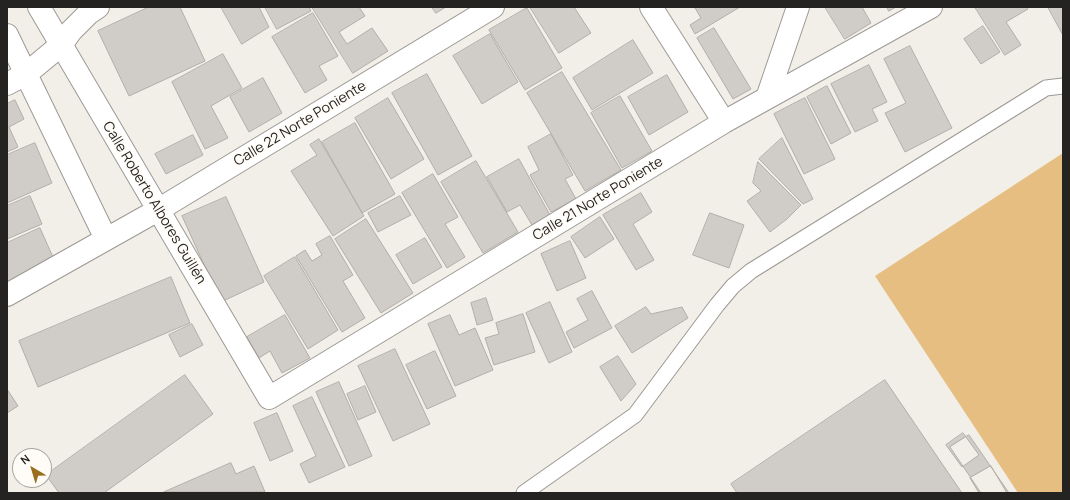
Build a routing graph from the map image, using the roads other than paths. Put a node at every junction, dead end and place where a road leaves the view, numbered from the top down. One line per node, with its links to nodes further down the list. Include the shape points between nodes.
1 (39, 7): 8 (street, Calle Roberto Albores Guillén)
2 (98, 7): 8 (street, via 71,31)
3 (493, 7): 14 (street, Calle 22 Norte Poniente)
4 (651, 7): 13 (street)
5 (798, 7): 12 (street)
6 (931, 7): 12 (street, Calle 21 Norte Poniente)
7 (7, 35): 9 (street)
8 (60, 46): 9 (street); 14 (street, Calle Roberto Albores Guillén)
9 (26, 74): 10 (street); 15 (street)
10 (7, 84)
11 (1063, 86): 18 (lane, via 1046,88 751,270 717,305 635,415)
12 (767, 98): 13 (street, Calle 21 Norte Poniente)
13 (724, 122): 17 (street, Calle 21 Norte Poniente)
14 (158, 210): 15 (street, Calle 22 Norte Poniente); 17 (street, Calle Roberto Albores Guillén)
15 (106, 239): 16 (street, Calle 22 Norte Poniente)
16 (7, 295)
17 (269, 398)
18 (524, 493)

